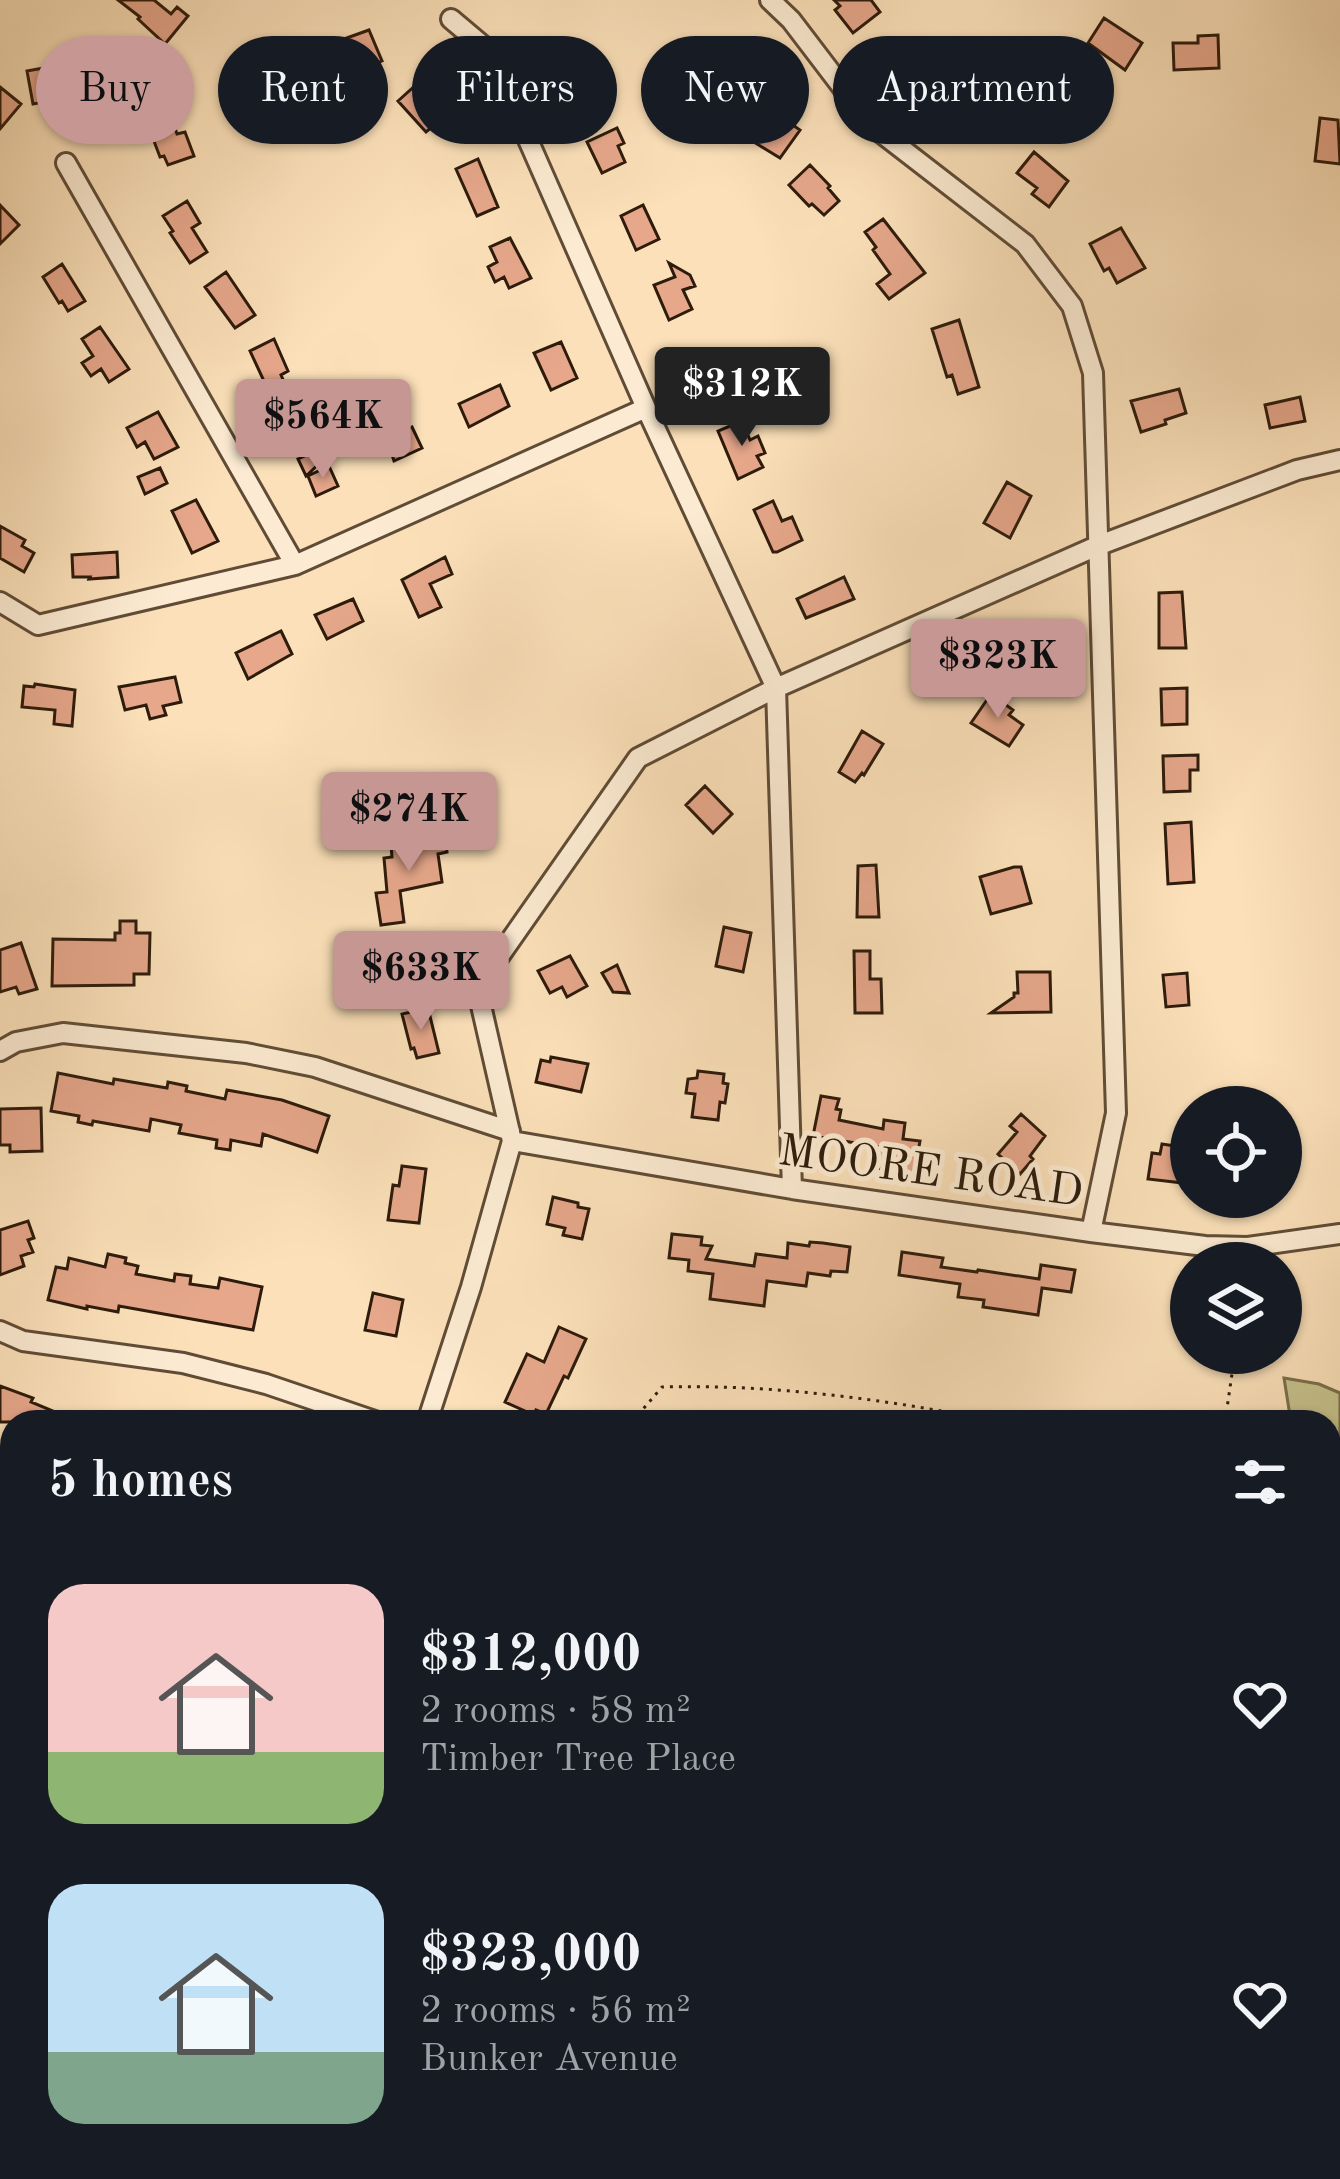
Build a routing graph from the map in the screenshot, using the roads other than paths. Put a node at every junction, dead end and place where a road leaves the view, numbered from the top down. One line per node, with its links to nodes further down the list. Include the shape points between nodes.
1 (770, 0): 6 (street, via 871,124 1024,244 1072,306 1093,373)
2 (451, 19): 4 (street, via 489,51)
3 (65, 163): 7 (street)
4 (646, 408): 7 (street); 9 (street)
5 (1340, 460): 6 (street)
6 (1097, 546): 9 (street); 13 (street, via 1116,1113)
7 (295, 565): 8 (street, via 38,625)
8 (0, 602)
9 (776, 688): 11 (street, via 638,758 477,988); 12 (street)
10 (0, 1051): 11 (street, MOORE ROAD, via 63,1033 246,1053 315,1067)
11 (511, 1136): 12 (street, MOORE ROAD); 17 (street)
12 (792, 1189): 13 (street, MOORE ROAD)
13 (1091, 1232): 14 (street, MOORE ROAD, via 1248,1247)
14 (1340, 1234)
15 (0, 1331): 16 (street, via 39,1344 183,1363)
16 (343, 1410)
17 (432, 1410)

